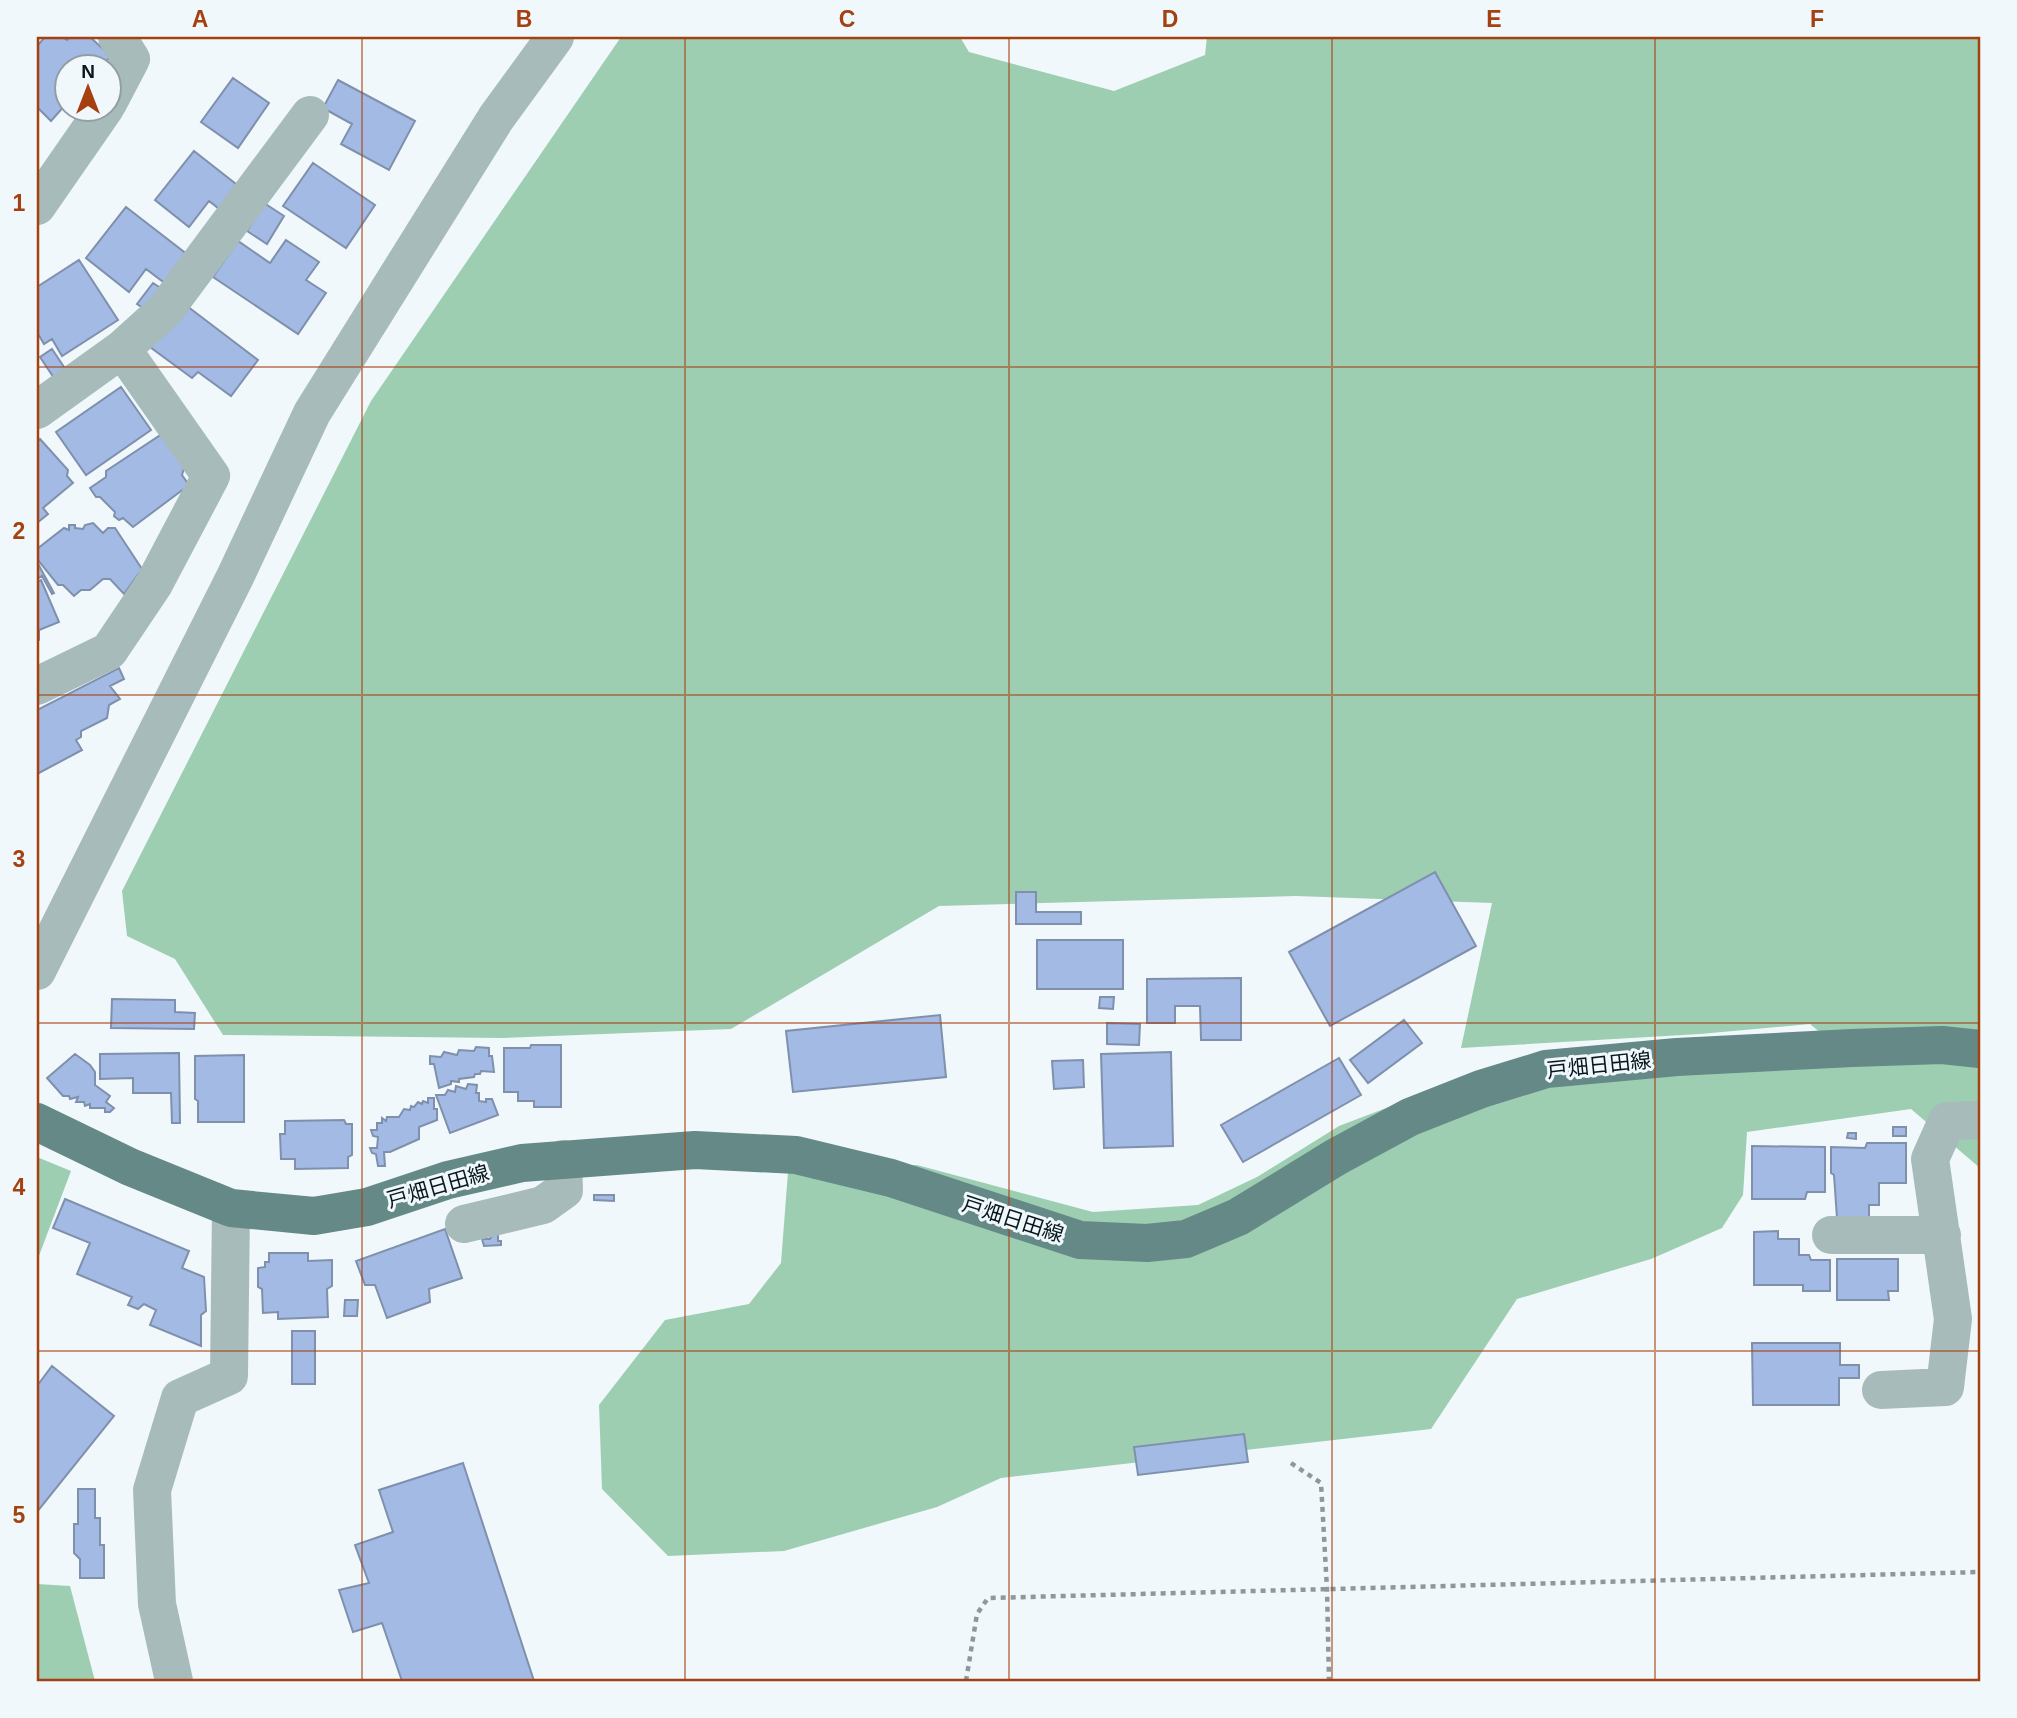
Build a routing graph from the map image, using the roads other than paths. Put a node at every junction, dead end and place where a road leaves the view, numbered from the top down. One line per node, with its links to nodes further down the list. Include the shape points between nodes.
1 (117, 37): 3 (street, via 131,60)
2 (555, 37): 10 (street, via 496,118 312,413)
3 (122, 77)
4 (310, 115): 7 (street, via 165,310)
5 (95, 122): 6 (street)
6 (37, 206)
7 (122, 349): 8 (street); 9 (street, via 211,476 154,584 109,651)
8 (37, 410)
9 (37, 686)
10 (37, 971)
11 (1980, 1049): 14 (main road, 戸畑日田線, via 1942,1045 1852,1048 1546,1069 1481,1088 1410,1117 1238,1217 1186,1239 1147,1243 1080,1240 891,1178 796,1155 695,1150)
12 (1980, 1121): 17 (street, via 1947,1122 1930,1159)
13 (37, 1122): 15 (main road, 戸畑日田線)
14 (563, 1159): 15 (main road, 戸畑日田線, via 522,1163 448,1180 367,1207 314,1216); 16 (street, via 564,1190 543,1205)
15 (231, 1208): 20 (street, via 229,1376 180,1398 152,1490 157,1604)
16 (464, 1224)
17 (1941, 1235): 18 (street); 19 (street, via 1953,1319 1945,1387)
18 (1831, 1236)
19 (1881, 1390)
20 (174, 1681)

